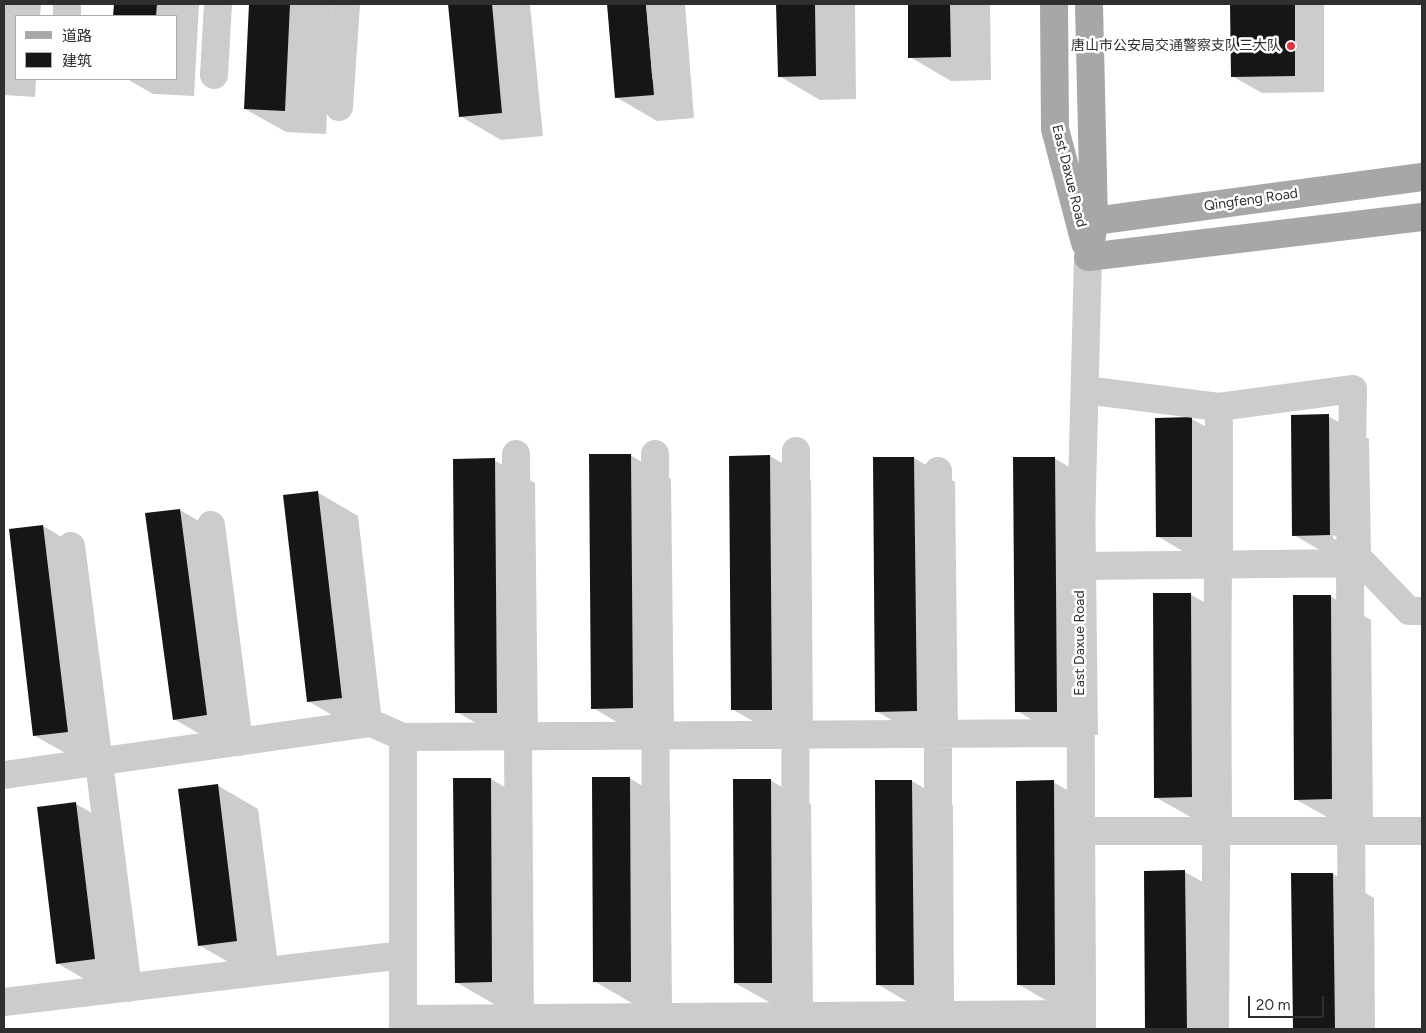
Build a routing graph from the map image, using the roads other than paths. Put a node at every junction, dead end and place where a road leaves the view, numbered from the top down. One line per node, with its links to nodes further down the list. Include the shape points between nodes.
1 (218, 4): 9 (street)
2 (346, 4): 12 (street)
3 (510, 4): 11 (street)
4 (660, 4): 10 (street)
5 (831, 4): 8 (street)
6 (1054, 4): 15 (main road, East Daxue Road, via 1055,129)
7 (1088, 4): 15 (main road, East Daxue Road)
8 (832, 59)
9 (214, 75)
10 (666, 75)
11 (520, 92)
12 (339, 107)
13 (1422, 177): 15 (main road, Qingfeng Road)
14 (1422, 217): 16 (main road)
15 (1088, 223): 16 (main road, East Daxue Road)
16 (1088, 257): 17 (street, East Daxue Road)
17 (1085, 390): 18 (street); 27 (street, East Daxue Road)
18 (1219, 407): 25 (street, via 1352,389); 26 (street)
19 (796, 451): 31 (street)
20 (516, 454): 34 (street)
21 (655, 454): 32 (street)
22 (938, 471): 30 (street)
23 (211, 525): 35 (street)
24 (71, 546): 36 (street)
25 (1350, 564): 26 (street); 28 (street, via 1363,563 1409,611); 40 (street)
26 (1218, 565): 27 (street); 39 (street)
27 (1080, 566): 29 (street, East Daxue Road)
28 (1422, 611)
29 (1080, 733): 30 (street); 38 (street, East Daxue Road)
30 (937, 734): 31 (street); 45 (street)
31 (796, 735): 32 (street); 48 (street)
32 (655, 736): 34 (street); 47 (street)
33 (402, 737): 34 (street); 35 (street, via 371,723); 42 (street)
34 (518, 737): 50 (street)
35 (239, 742): 36 (street)
36 (99, 761): 37 (street); 43 (street)
37 (4, 775)
38 (1082, 831): 39 (street); 46 (street, East Daxue Road)
39 (1217, 831): 40 (street); 51 (street)
40 (1351, 831): 41 (street); 52 (street)
41 (1422, 831)
42 (402, 955): 43 (street); 49 (street)
43 (128, 988): 44 (street)
44 (4, 1002)
45 (938, 1022): 46 (street); 48 (street)
46 (1082, 1022)
47 (656, 1023): 48 (street); 50 (street)
48 (796, 1023)
49 (402, 1024): 50 (street)
50 (520, 1024)
51 (1215, 1029)
52 (1352, 1029)

